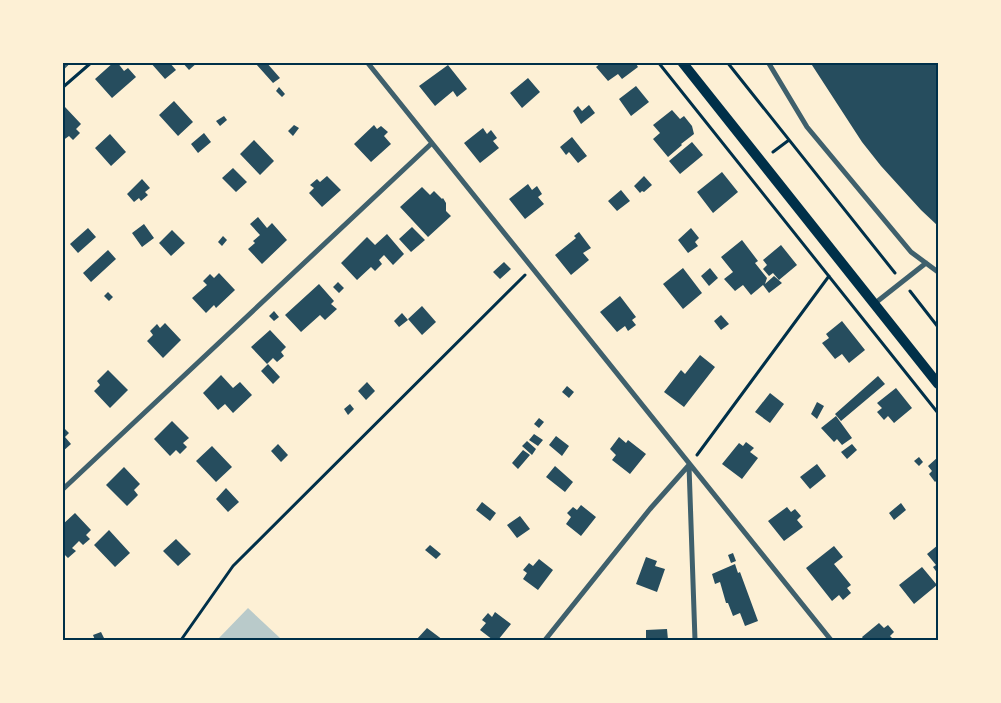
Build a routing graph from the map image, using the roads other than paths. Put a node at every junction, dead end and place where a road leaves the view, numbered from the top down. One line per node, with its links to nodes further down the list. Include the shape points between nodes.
1 (367, 62): 4 (street)
2 (682, 62): 7 (main road)
3 (768, 62): 5 (street, via 807,127 912,252)
4 (432, 143): 9 (street); 10 (street)
5 (926, 263): 6 (street); 7 (street)
6 (938, 272)
7 (874, 304): 8 (main road)
8 (938, 384)
9 (689, 465): 11 (street); 12 (street); 13 (street)
10 (62, 490)
11 (545, 640)
12 (695, 640)
13 (831, 640)

